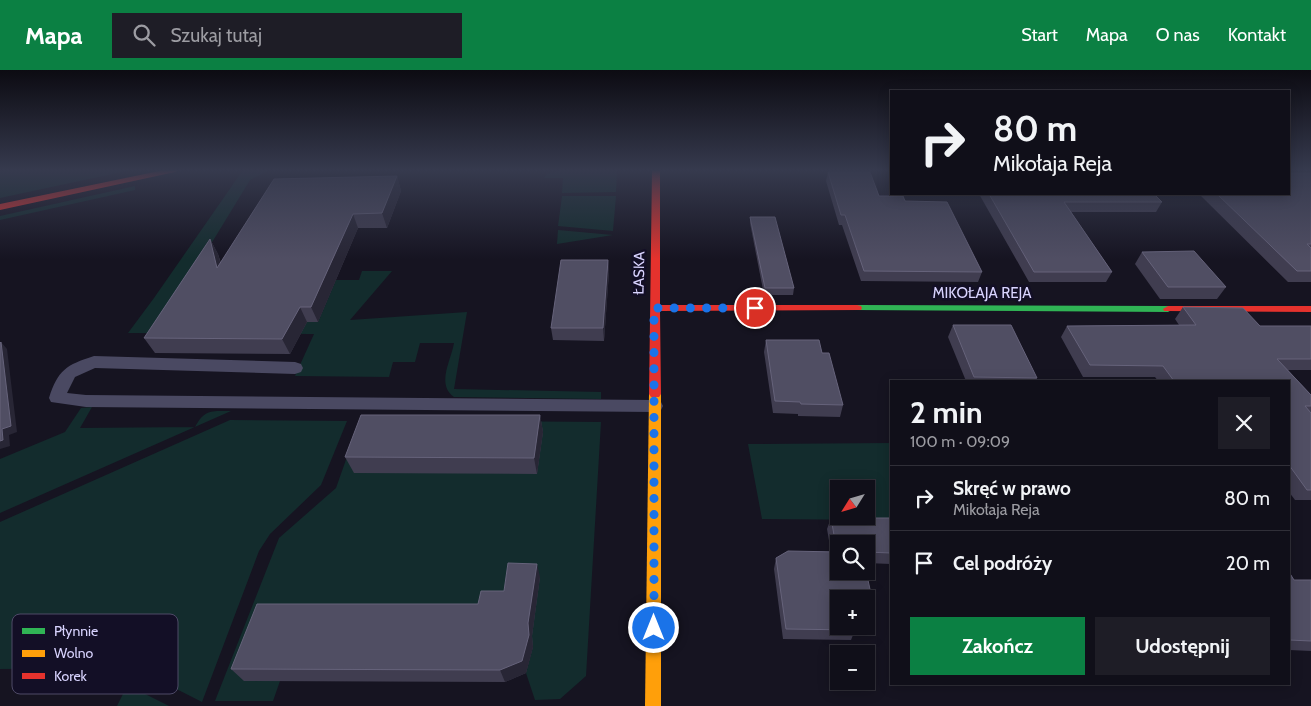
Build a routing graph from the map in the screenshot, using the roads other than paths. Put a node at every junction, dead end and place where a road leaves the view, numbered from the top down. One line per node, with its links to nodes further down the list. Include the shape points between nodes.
1 (35, 200): 3 (street)
2 (656, 200): 4 (street, ŁASKA)
3 (0, 207)
4 (654, 308): 5 (street, MIKOŁAJA REJA); 7 (street, ŁASKA)
5 (1311, 308)
6 (295, 368): 7 (lane, via 94,362 76,368 62,379 56,398 86,401)
7 (655, 406): 8 (street, ŁASKA)
8 (653, 706)

